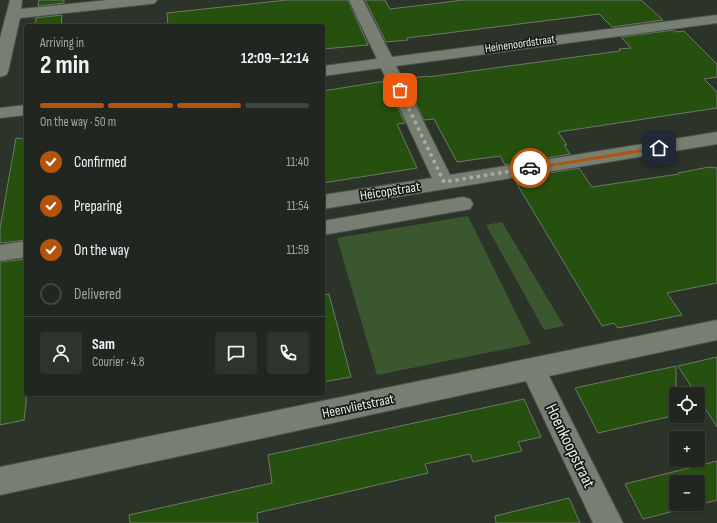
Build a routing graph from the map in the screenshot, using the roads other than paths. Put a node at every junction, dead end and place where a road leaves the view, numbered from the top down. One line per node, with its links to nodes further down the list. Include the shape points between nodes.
1 (150, 0): 3 (street)
2 (356, 0): 5 (street)
3 (14, 7): 7 (street)
4 (715, 21): 5 (street, Heinenoordstraat)
5 (386, 62): 6 (street, Heinenoordstraat); 11 (street)
6 (325, 71)
7 (0, 72)
8 (24, 110): 9 (street)
9 (0, 113)
10 (717, 138): 11 (street, Heicopstraat)
11 (444, 182): 12 (street, Heicopstraat)
12 (325, 202)
13 (464, 204): 14 (street)
14 (325, 228)
15 (24, 249): 16 (street)
16 (0, 253)
17 (717, 330): 18 (street, Heenvlietstraat)
18 (533, 369): 19 (street, Heenvlietstraat); 20 (street, Hoenkoopstraat)
19 (0, 481)
20 (608, 523)

